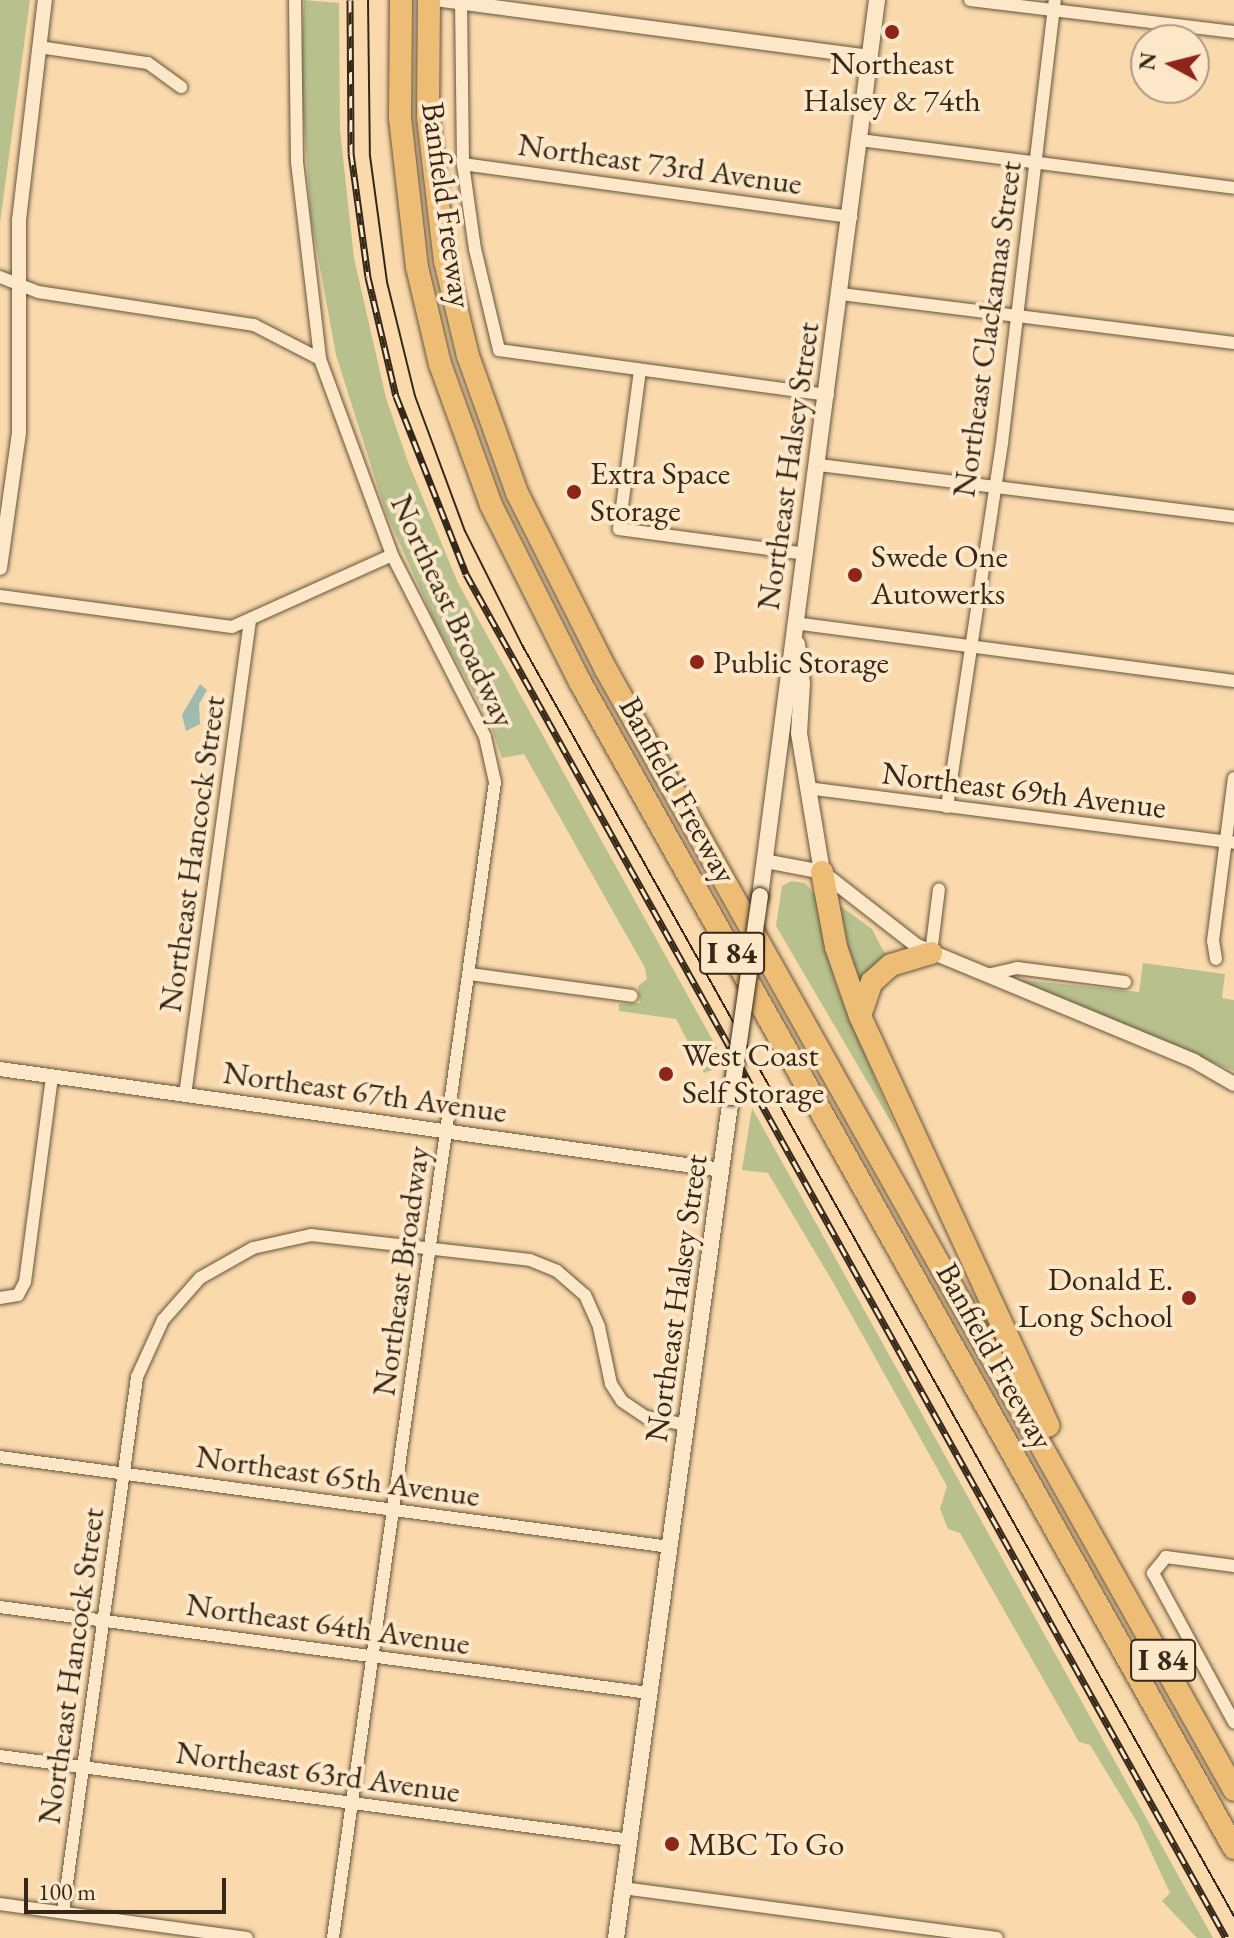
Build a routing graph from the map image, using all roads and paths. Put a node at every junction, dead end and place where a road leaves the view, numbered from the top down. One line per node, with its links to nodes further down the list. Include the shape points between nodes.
1 (45, 0): 10 (street)
2 (295, 0): 23 (street, Northeast Broadway, via 297,162)
3 (401, 0): 76 (highway, Banfield Freeway / I 84, via 400,118 417,267 448,387 491,505 580,682)
4 (429, 0): 63 (highway, Banfield Freeway / I 84, via 428,117 445,261 468,356 517,493 599,657)
5 (877, 0): 11 (main road, Northeast Halsey Street)
6 (970, 0): 8 (street)
7 (453, 1): 11 (street); 15 (street)
8 (1054, 5): 9 (street); 14 (street, Northeast Clackamas Street)
9 (1234, 32)
10 (39, 47): 12 (street, via 148,63); 19 (street)
11 (870, 57): 13 (main road, Northeast Halsey Street)
12 (181, 87)
13 (860, 140): 14 (street); 17 (main road, Northeast Halsey Street)
14 (1036, 163): 16 (street); 21 (street, Northeast Clackamas Street)
15 (463, 164): 17 (street, Northeast 73rd Avenue); 24 (street, via 475,249 499,350)
16 (1234, 188)
17 (851, 217): 20 (main road, Northeast Halsey Street)
18 (0, 277): 19 (street)
19 (16, 285): 23 (street, via 254,325); 31 (street, via 19,432)
20 (841, 294): 21 (street); 25 (main road, Northeast Halsey Street)
21 (1018, 315): 22 (street); 27 (street, Northeast Clackamas Street)
22 (1234, 343)
23 (320, 359): 30 (street, Northeast Broadway)
24 (640, 370): 25 (street); 29 (street, via 619,529)
25 (828, 395): 26 (main road, Northeast Halsey Street)
26 (819, 465): 27 (street); 29 (main road, Northeast Halsey Street)
27 (993, 487): 28 (street); 35 (street, Northeast Clackamas Street)
28 (1234, 517)
29 (806, 554): 34 (main road, Northeast Halsey Street)
30 (392, 555): 33 (street); 46 (street, Northeast Broadway, via 485,737 494,766 492,819)
31 (0, 568)
32 (0, 596): 33 (street, via 232,627)
33 (250, 621): 54 (street, Northeast Hancock Street)
34 (794, 623): 35 (street); 38 (main road); 41 (main road, Northeast Halsey Street)
35 (971, 647): 36 (street); 39 (street, Northeast Clackamas Street)
36 (1234, 681)
37 (1234, 778): 40 (street)
38 (807, 788): 39 (street, Northeast 69th Avenue); 42 (main road)
39 (947, 807): 40 (street, Northeast 69th Avenue)
40 (1230, 842): 45 (street, via 1213,941)
41 (765, 861): 42 (street); 56 (main road, Northeast Halsey Street, bridge)
42 (822, 872): 44 (street); 50 (highway, via 836,947)
43 (939, 889): 44 (street)
44 (931, 953): 47 (street); 50 (highway, via 891,965 872,982)
45 (1216, 959)
46 (470, 974): 49 (street); 55 (street, Northeast Broadway)
47 (987, 975): 48 (street, via 1017,968); 53 (street, via 1194,1061)
48 (1125, 982)
49 (632, 996)
50 (860, 1016): 63 (highway, via 1073,1474)
51 (0, 1069): 52 (street, Northeast 67th Avenue)
52 (52, 1077): 54 (street, Northeast 67th Avenue); 58 (street, via 25,1282 18,1295)
53 (1234, 1084)
54 (185, 1095): 55 (street, Northeast 67th Avenue)
55 (448, 1132): 56 (street, Northeast 67th Avenue); 57 (street, Northeast Broadway)
56 (722, 1170): 59 (main road, Northeast Halsey Street)
57 (431, 1246): 59 (street, Northeast Hancock Street, via 530,1260 568,1277 595,1315 616,1394 646,1417); 61 (street, Northeast Hancock Street, via 311,1235 253,1248 209,1272 180,1298 149,1344 134,1396); 62 (street, Northeast Broadway)
58 (0, 1298)
59 (687, 1425): 64 (main road, Northeast Halsey Street)
60 (0, 1457): 61 (street, Northeast 65th Avenue)
61 (123, 1474): 62 (street, Northeast 65th Avenue); 67 (street, Northeast Hancock Street)
62 (392, 1510): 64 (street, Northeast 65th Avenue); 68 (street, Northeast Broadway)
63 (1092, 1531): 73 (highway, Banfield Freeway / I 84)
64 (670, 1547): 69 (main road, Northeast Halsey Street)
65 (1234, 1566): 70 (street, via 1166,1557 1155,1564 1154,1578)
66 (0, 1607): 67 (street, Northeast 64th Avenue)
67 (103, 1621): 68 (street, Northeast 64th Avenue); 72 (street, Northeast Hancock Street)
68 (371, 1656): 69 (street, Northeast 64th Avenue); 74 (street, Northeast Broadway)
69 (649, 1693): 75 (main road, Northeast Halsey Street)
70 (1234, 1722)
71 (0, 1756): 72 (street, Northeast 63rd Avenue)
72 (83, 1767): 74 (street, Northeast 63rd Avenue); 79 (street, Northeast Hancock Street)
73 (1234, 1790)
74 (351, 1803): 75 (street, Northeast 63rd Avenue); 82 (street, Northeast Broadway)
75 (630, 1840): 77 (main road, Northeast Halsey Street)
76 (1234, 1848)
77 (623, 1888): 80 (street); 83 (main road, Northeast Halsey Street)
78 (0, 1904): 79 (street)
79 (63, 1912): 81 (street)
80 (928, 1933): 84 (street)
81 (247, 1938)
82 (333, 1938)
83 (616, 1938)
84 (997, 1938)

